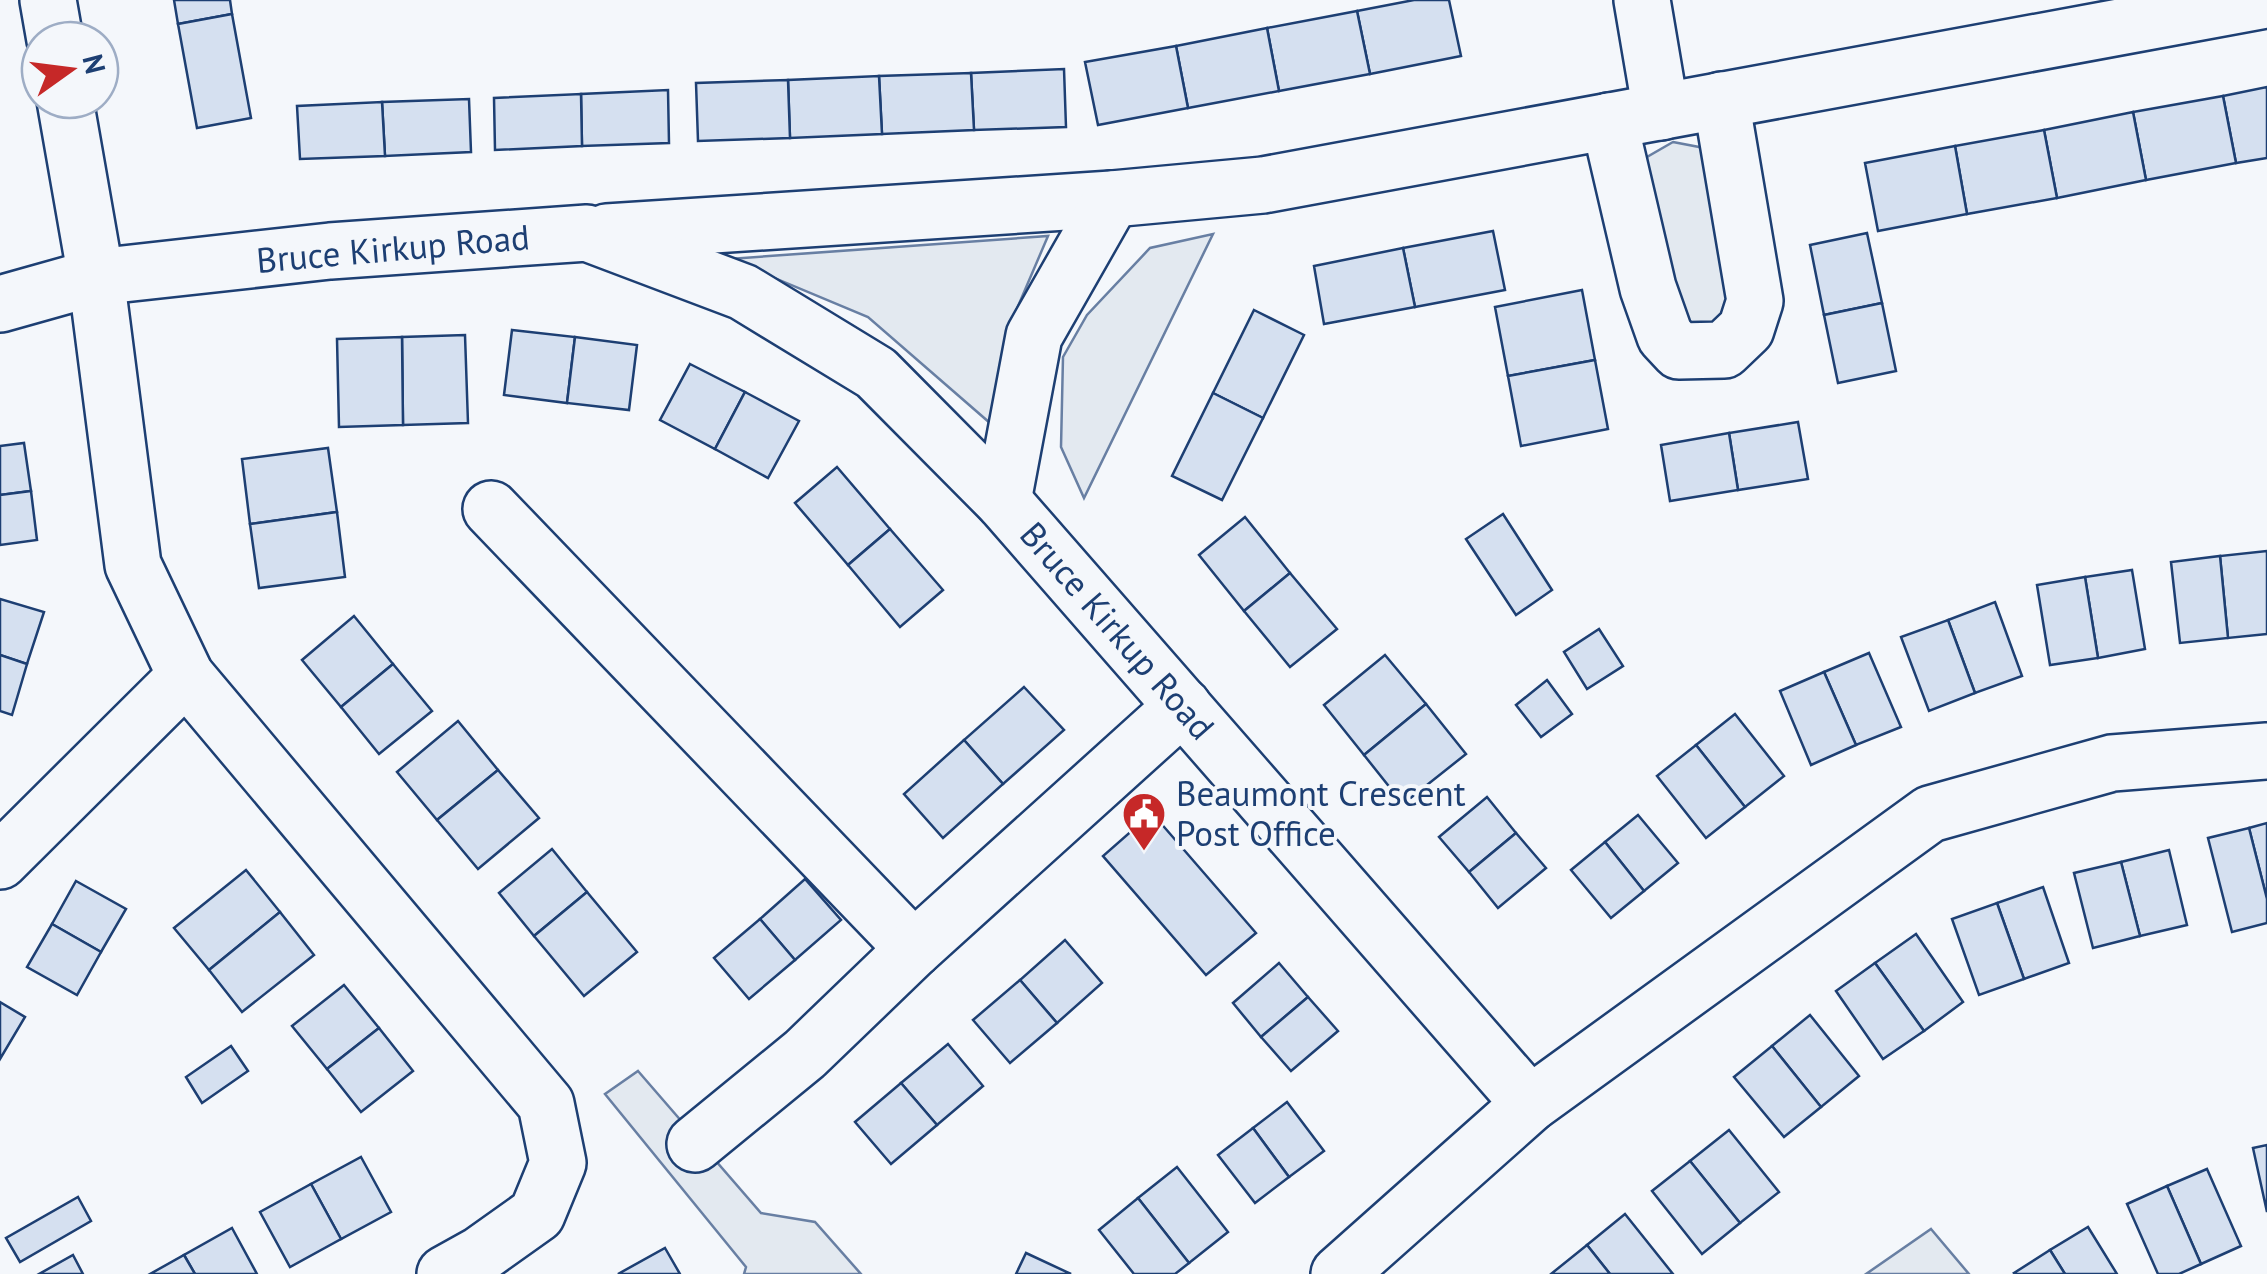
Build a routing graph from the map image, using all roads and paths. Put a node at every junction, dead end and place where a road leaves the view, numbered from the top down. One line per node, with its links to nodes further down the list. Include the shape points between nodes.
1 (1642, 0): 4 (street)
2 (2266, 0): 3 (street)
3 (1721, 100): 4 (street); 4 (street, via 1755,302 1746,330 1724,350 1678,352 1664,336 1648,288)
4 (1635, 116): 6 (street, via 1263,185)
5 (69, 120): 8 (street)
6 (1112, 199): 7 (street); 10 (street, via 1034,336)
7 (587, 233): 8 (street, Bruce Kirkup Road, via 330,251); 10 (street, Bruce Kirkup Road, via 743,292 876,373)
8 (96, 277): 9 (street, Bruce Kirkup Road); 12 (street, via 133,565)
9 (0, 304)
10 (1003, 500): 13 (street, Bruce Kirkup Road)
11 (491, 509): 16 (street)
12 (186, 676): 15 (street); 19 (street, via 546,1104 558,1162 537,1214)
13 (1183, 706): 16 (street); 17 (street, Bruce Kirkup Road)
14 (2267, 751): 17 (street, via 2112,763 1930,814)
15 (0, 862)
16 (914, 949): 18 (street, via 805,1054)
17 (1530, 1104): 20 (street)
18 (695, 1144)
19 (445, 1274)
20 (1339, 1274)

